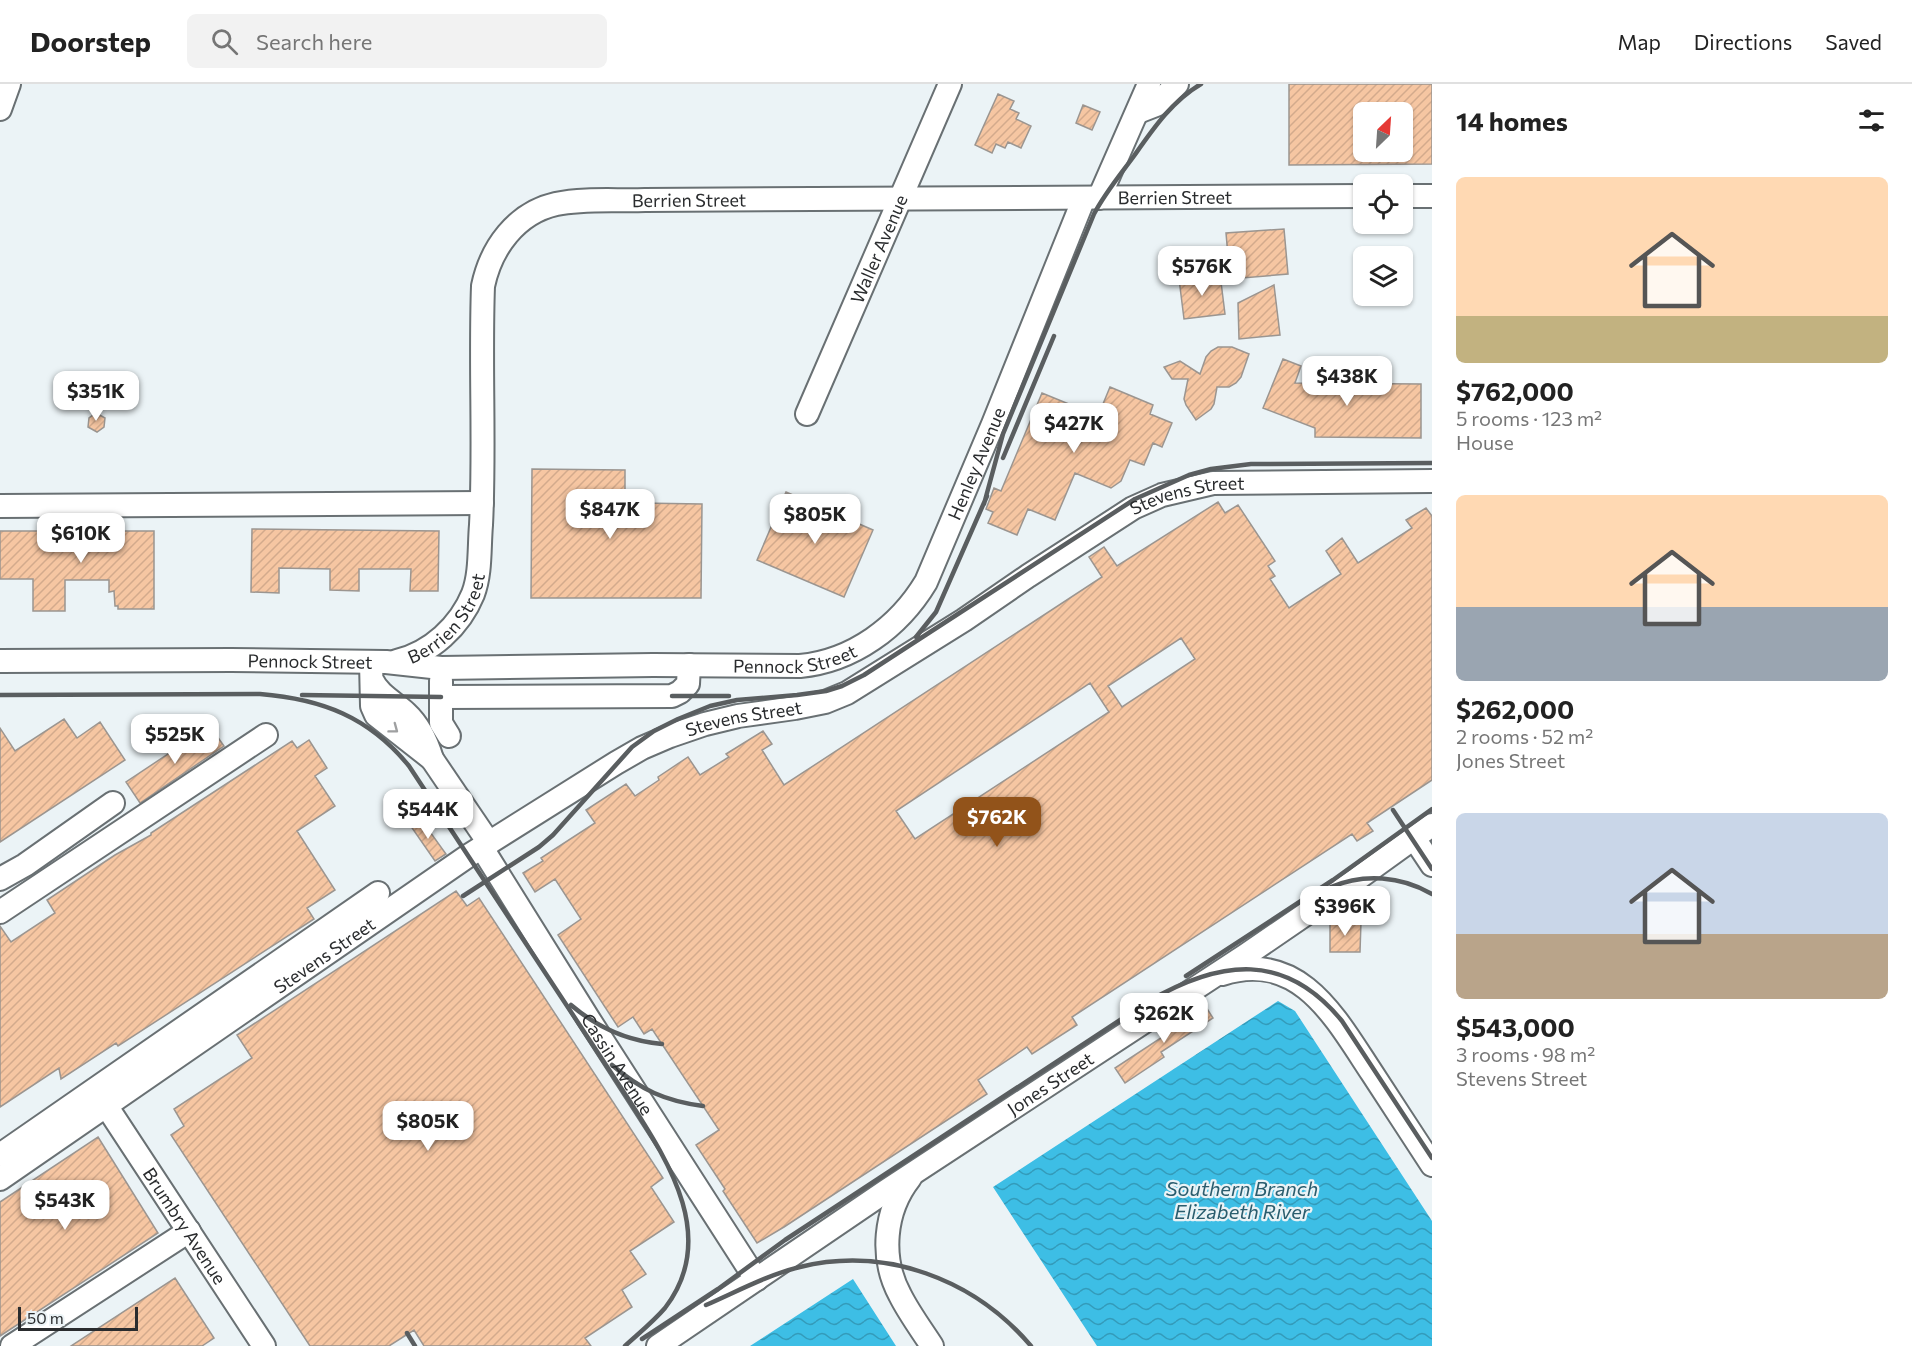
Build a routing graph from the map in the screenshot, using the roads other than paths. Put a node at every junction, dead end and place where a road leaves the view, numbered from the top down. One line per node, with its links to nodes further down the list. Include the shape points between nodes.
1 (9, 84): 5 (street)
2 (950, 84): 11 (street, Waller Avenue)
3 (1149, 84): 6 (street, Henley Avenue)
4 (1177, 84): 6 (street, via 1156,105)
5 (0, 109)
6 (1138, 112): 10 (street, Henley Avenue)
7 (1353, 196): 10 (street, Berrien Street)
8 (1413, 196): 9 (street)
9 (1432, 196)
10 (1091, 198): 11 (street, Berrien Street); 16 (street, Henley Avenue, via 930,574 917,597)
11 (900, 200): 12 (street, Waller Avenue); 14 (street, Berrien Street, via 568,203 539,211 522,221 496,250 483,286)
12 (807, 414)
13 (1432, 481): 26 (street, Stevens Street, via 1213,483 1162,495 1133,508 847,693 825,702 738,716 670,736 616,763)
14 (482, 503): 15 (street); 19 (street, Berrien Street, via 477,575 466,608 451,629 431,646)
15 (0, 506)
16 (868, 643): 18 (street, Pennock Street, via 841,657 815,664)
17 (0, 661): 19 (street, Pennock Street, via 231,660)
18 (689, 665): 20 (street, Pennock Street); 21 (street, via 688,684 672,696)
19 (376, 668): 20 (street, Pennock Street); 26 (street, Cassin Avenue, via 372,706 376,715 432,759)
20 (441, 668): 21 (street)
21 (441, 696): 23 (street, via 441,723)
22 (266, 735): 30 (street)
23 (449, 736)
24 (113, 803): 28 (street)
25 (1423, 832): 27 (street); 31 (street, Jones Street)
26 (485, 845): 32 (street, Stevens Street); 38 (street, Cassin Avenue, via 588,1018)
27 (1432, 865)
28 (0, 879)
29 (378, 893): 33 (street, Stevens Street)
30 (0, 912)
31 (1192, 990): 34 (street, via 1222,974 1254,969 1281,973 1308,989 1337,1021); 35 (street, Jones Street)
32 (107, 1107): 36 (street, Stevens Street); 37 (street, Brumbry Avenue)
33 (0, 1155)
34 (1432, 1165)
35 (918, 1171): 38 (street, Jones Street); 42 (street, via 904,1185 894,1205 888,1230 888,1260 899,1295)
36 (0, 1179)
37 (189, 1232): 39 (street); 40 (street, Brumbry Avenue)
38 (757, 1279): 41 (street, Jones Street)
39 (12, 1346)
40 (264, 1346)
41 (658, 1346)
42 (932, 1346)

